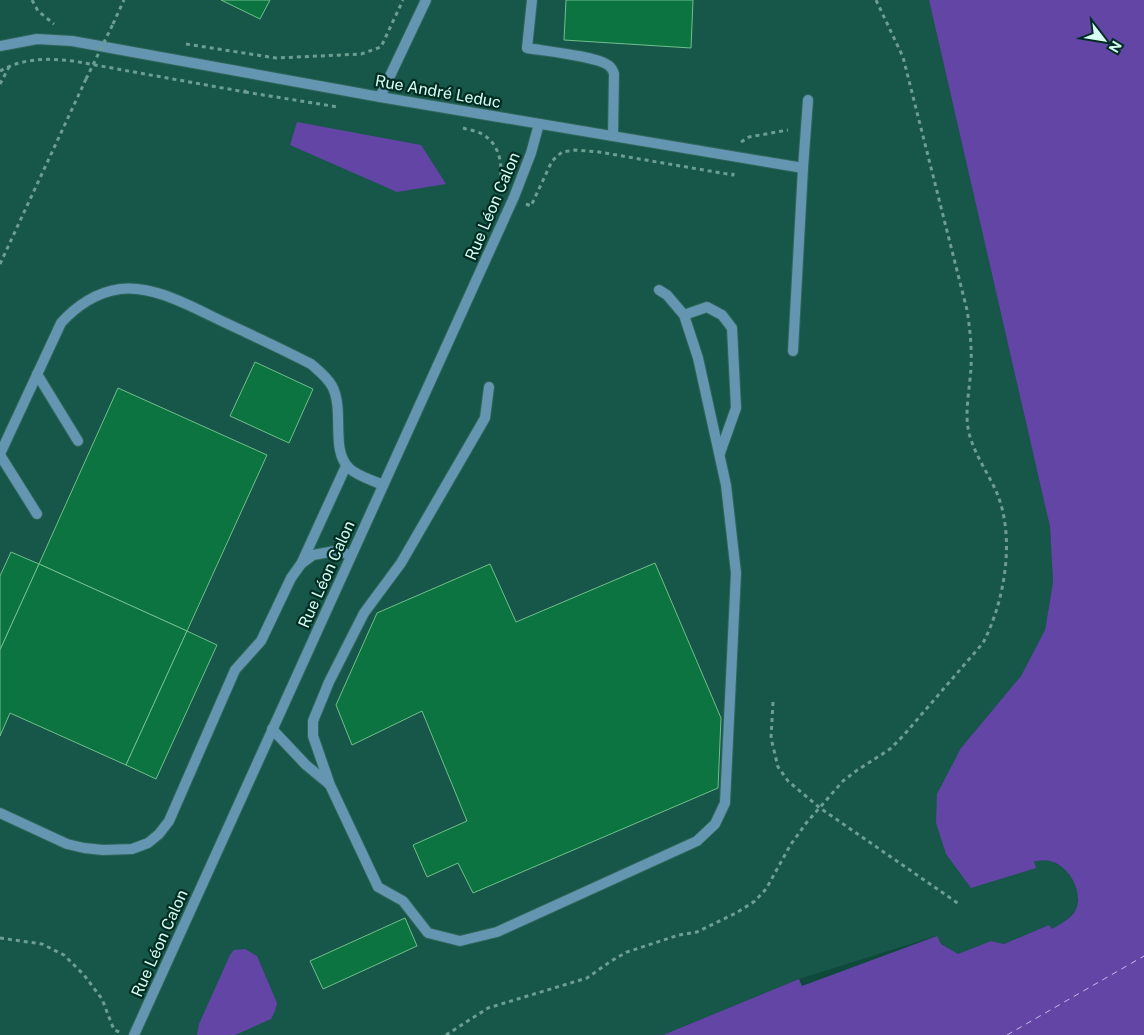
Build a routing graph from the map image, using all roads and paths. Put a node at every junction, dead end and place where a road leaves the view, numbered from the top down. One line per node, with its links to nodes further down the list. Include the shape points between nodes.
1 (32, 0): 7 (path, via 38,11)
2 (124, 0): 22 (path, bridge)
3 (403, 0): 11 (path, via 381,47 361,54 276,58)
4 (426, 0): 17 (street)
5 (532, 0): 20 (street, via 527,48 592,59 612,68)
6 (876, 0): 39 (path, via 903,58 967,310 971,338 968,428 997,493 1006,531 1006,549 995,616 982,643 903,736 890,749 843,781)
7 (55, 24)
8 (0, 33): 12 (street)
9 (98, 33): 10 (path)
10 (116, 35)
11 (179, 43)
12 (2, 45): 15 (street, Rue André Leduc, via 27,40 58,40)
13 (9, 66): 14 (path); 15 (path, via 32,60 73,60 245,92); 16 (path)
14 (0, 71)
15 (249, 73): 17 (street, Rue André Leduc)
16 (0, 84)
17 (380, 97): 19 (street, Rue André Leduc)
18 (808, 100): 21 (street)
19 (539, 124): 20 (street, Rue André Leduc); 32 (street, Rue Léon Calon, via 514,197)
20 (614, 136): 21 (street, Rue André Leduc)
21 (803, 168): 25 (street)
22 (0, 264)
23 (659, 290): 24 (street)
24 (684, 315): 29 (street, via 698,358); 29 (street, via 707,307 722,315 732,328 736,408)
25 (793, 350)
26 (38, 374): 28 (street); 30 (street); 31 (street, via 61,323 71,312 85,302 119,289 148,290 291,353 324,375 333,387 338,403 341,456)
27 (489, 388): 38 (street, via 485,418 401,563 364,613 313,721 314,736)
28 (78, 441)
29 (719, 454): 38 (street, via 726,485 736,573 725,803 715,824 696,841 497,932 460,941 428,933 404,901 378,887)
30 (0, 455): 33 (street)
31 (346, 466): 32 (street); 35 (street)
32 (383, 485): 34 (street, Rue Léon Calon)
33 (37, 514)
34 (351, 555): 35 (street, via 325,552 313,555); 37 (street, Rue Léon Calon)
35 (301, 564): 40 (street, via 261,641 234,670 169,821 159,834 148,843 132,849 84,848 67,844)
36 (773, 702): 39 (path, via 770,738 778,767 788,781)
37 (272, 729): 38 (street); 44 (street, Rue Léon Calon)
38 (330, 785)
39 (820, 808): 41 (path); 45 (path, via 791,844 766,890 736,913 697,932 627,952 587,978 488,1008)
40 (0, 813)
41 (960, 904)
42 (0, 938): 43 (path, via 42,944 64,955 102,999 114,1030)
43 (125, 1035)
44 (134, 1035)
45 (446, 1035)

